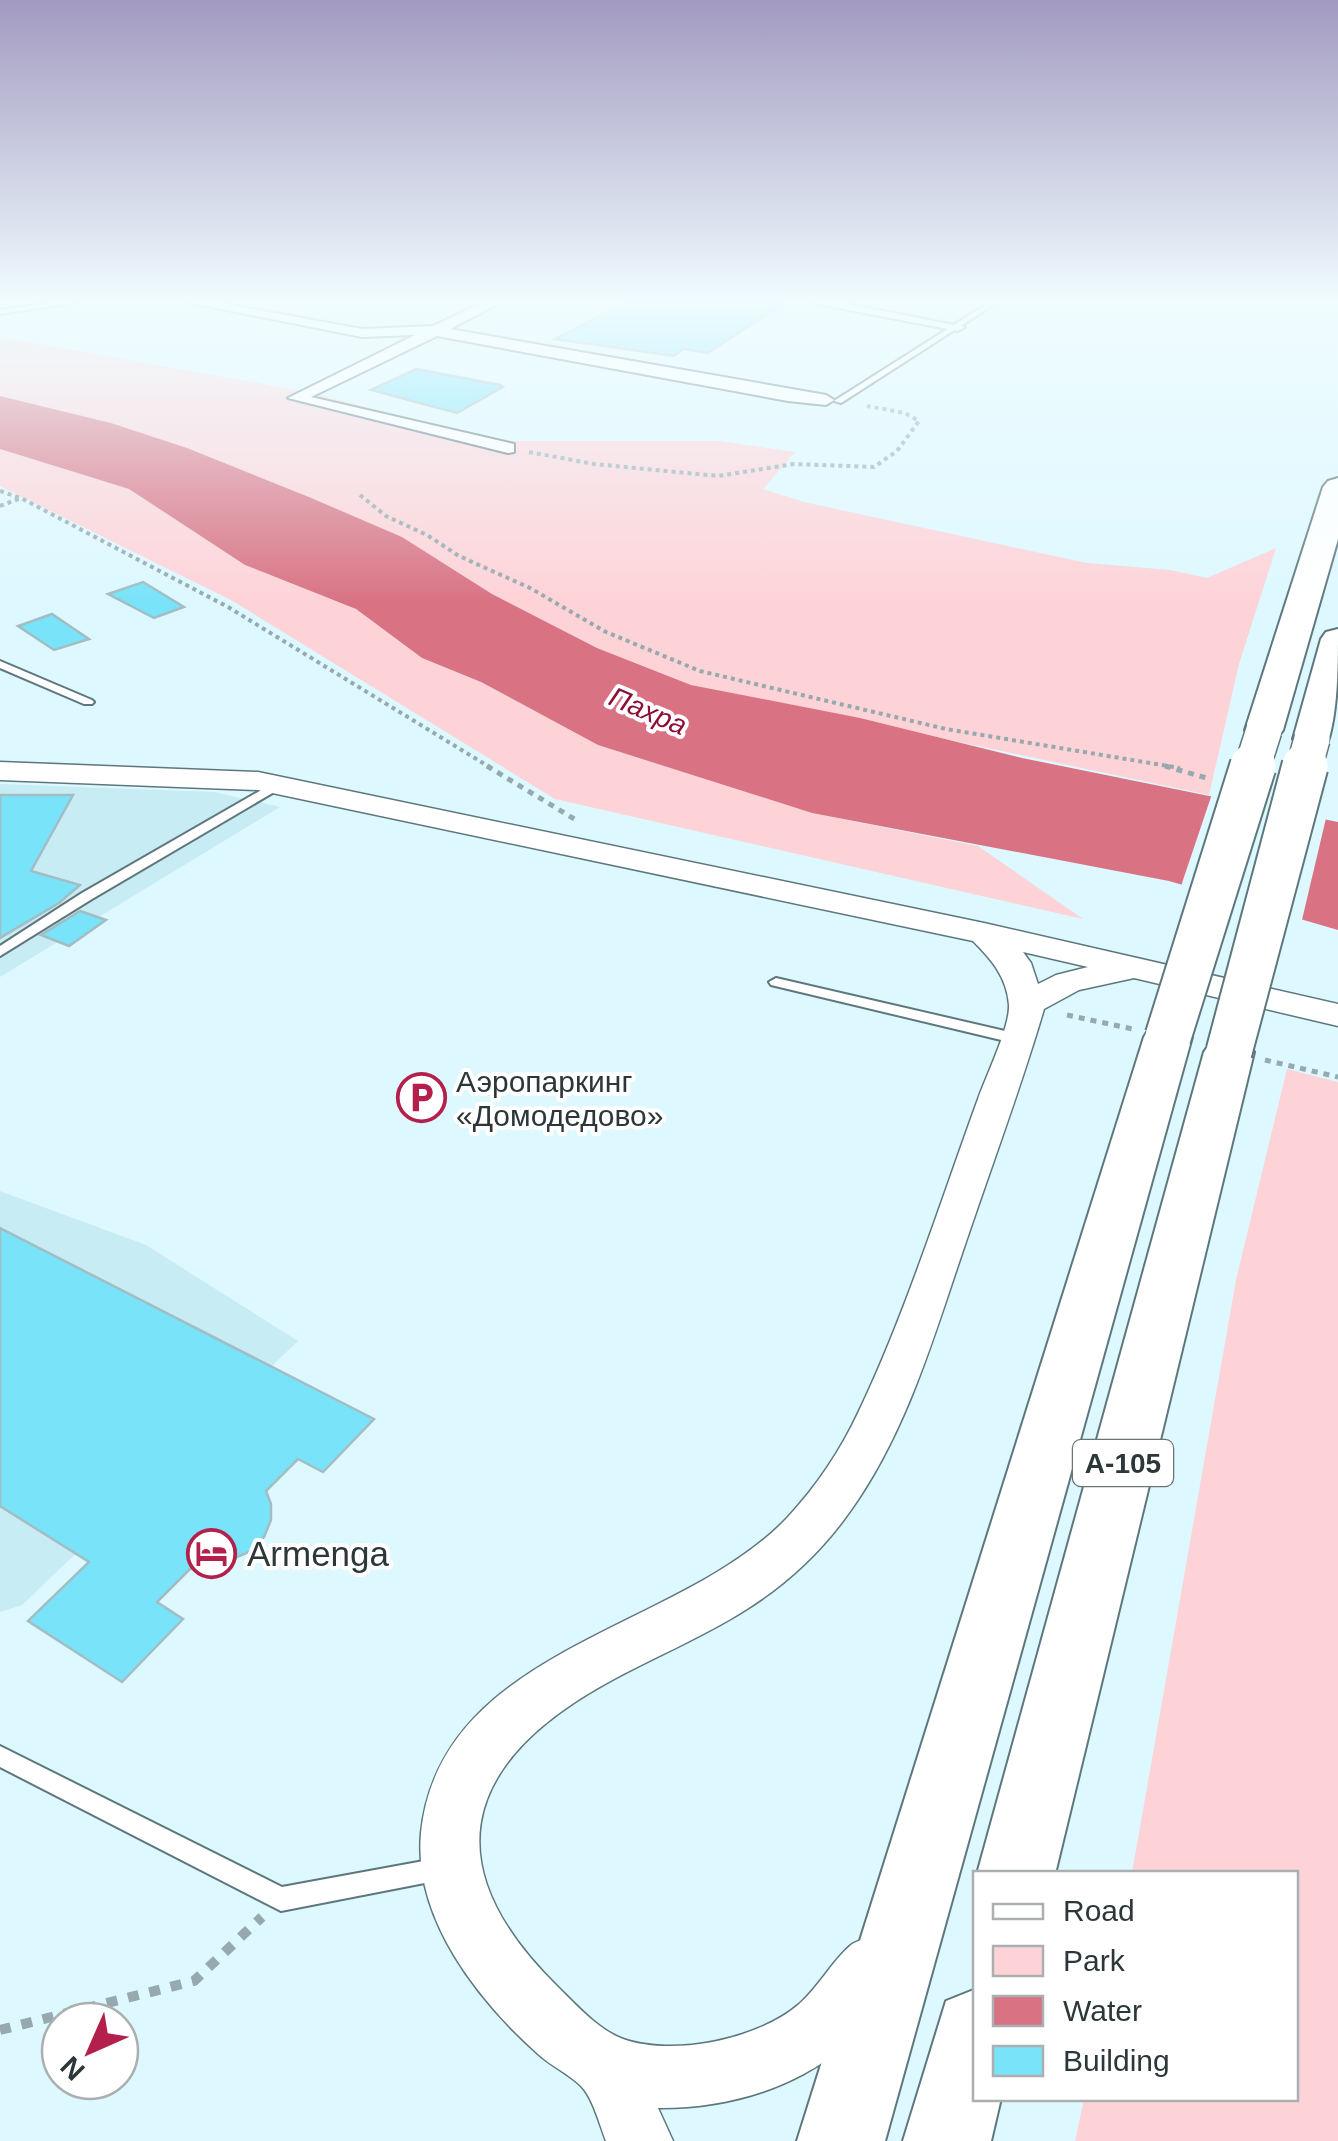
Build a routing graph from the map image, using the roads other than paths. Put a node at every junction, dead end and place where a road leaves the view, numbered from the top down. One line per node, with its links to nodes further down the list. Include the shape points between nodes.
1 (313, 402): 2 (street)
2 (508, 448)
3 (1338, 488): 18 (highway, А-105, bridge, via 1168,1037)
4 (1338, 639): 17 (highway, А-105, bridge)
5 (0, 664): 6 (lane)
6 (88, 702)
7 (0, 772): 8 (street)
8 (277, 785): 9 (street); 10 (lane)
9 (984, 933): 11 (street); 14 (street, via 1014,963)
10 (0, 952)
11 (1135, 968): 13 (street); 14 (street, via 1068,982)
12 (776, 982): 14 (lane)
13 (1338, 1015)
14 (1025, 1016): 16 (street, via 883,1415 832,1502 768,1568 591,1662 536,1698 485,1746 458,1792 451,1824)
15 (0, 1756): 16 (lane, via 281,1899)
16 (454, 1866): 20 (street, via 456,1894 482,1946 529,2006)
17 (1017, 1871)
18 (912, 1910): 20 (street, via 863,1980 810,2036 745,2068 672,2078); 22 (highway, А-105)
19 (973, 2042): 23 (highway)
20 (605, 2065): 21 (street)
21 (640, 2141)
22 (841, 2141)
23 (947, 2141)

